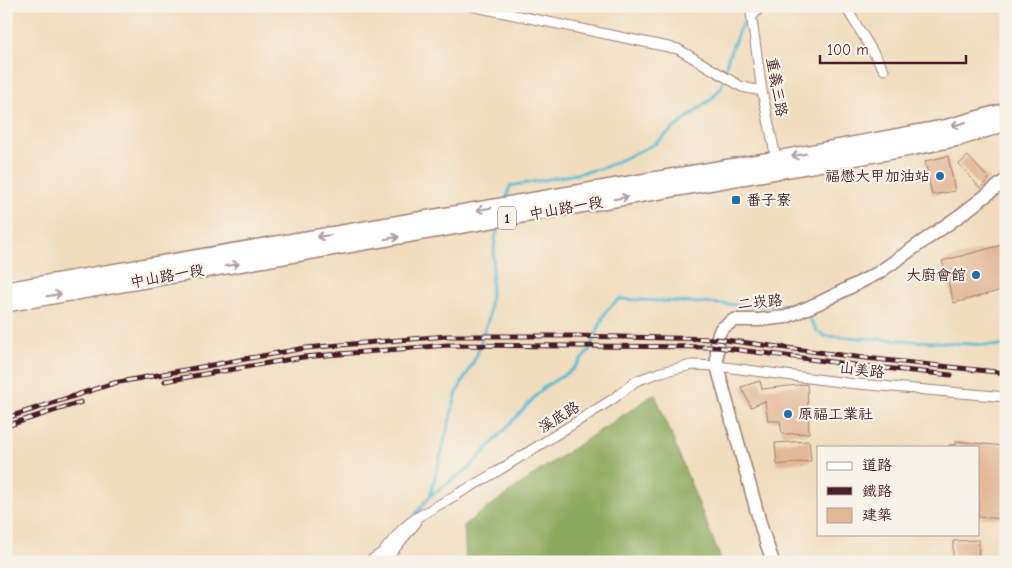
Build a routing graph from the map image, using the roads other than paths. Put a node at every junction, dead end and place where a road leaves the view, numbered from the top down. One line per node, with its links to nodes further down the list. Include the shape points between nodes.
1 (472, 6): 5 (street)
2 (750, 6): 6 (street, 重義三路)
3 (761, 6): 6 (street)
4 (845, 6): 7 (street)
5 (495, 9): 8 (street, via 678,49 742,87)
6 (752, 17): 8 (street, 重義三路)
7 (884, 70)
8 (762, 91): 11 (street, 重義三路)
9 (1006, 111): 11 (main road, 中山路一段 / 1, one-way to 11)
10 (1006, 124): 11 (main road, 中山路一段 / 1, via 910,148)
11 (778, 165): 13 (main road, 中山路一段 / 1)
12 (1006, 180): 16 (street, 二崁路, via 878,273 822,302 786,317 734,320 721,329 717,338)
13 (122, 276): 14 (main road, 中山路一段 / 1); 15 (main road, 中山路一段 / 1, one-way to 13)
14 (6, 290)
15 (6, 304)
16 (717, 366): 17 (street, 山美路, via 848,383); 18 (street, 溪底路, via 692,365 636,381 498,472); 21 (street, 二崁路)
17 (1006, 397)
18 (419, 516): 19 (street, 溪底路, via 403,528 383,552); 20 (street, 溪底路)
19 (368, 562)
20 (384, 562)
21 (773, 562)

